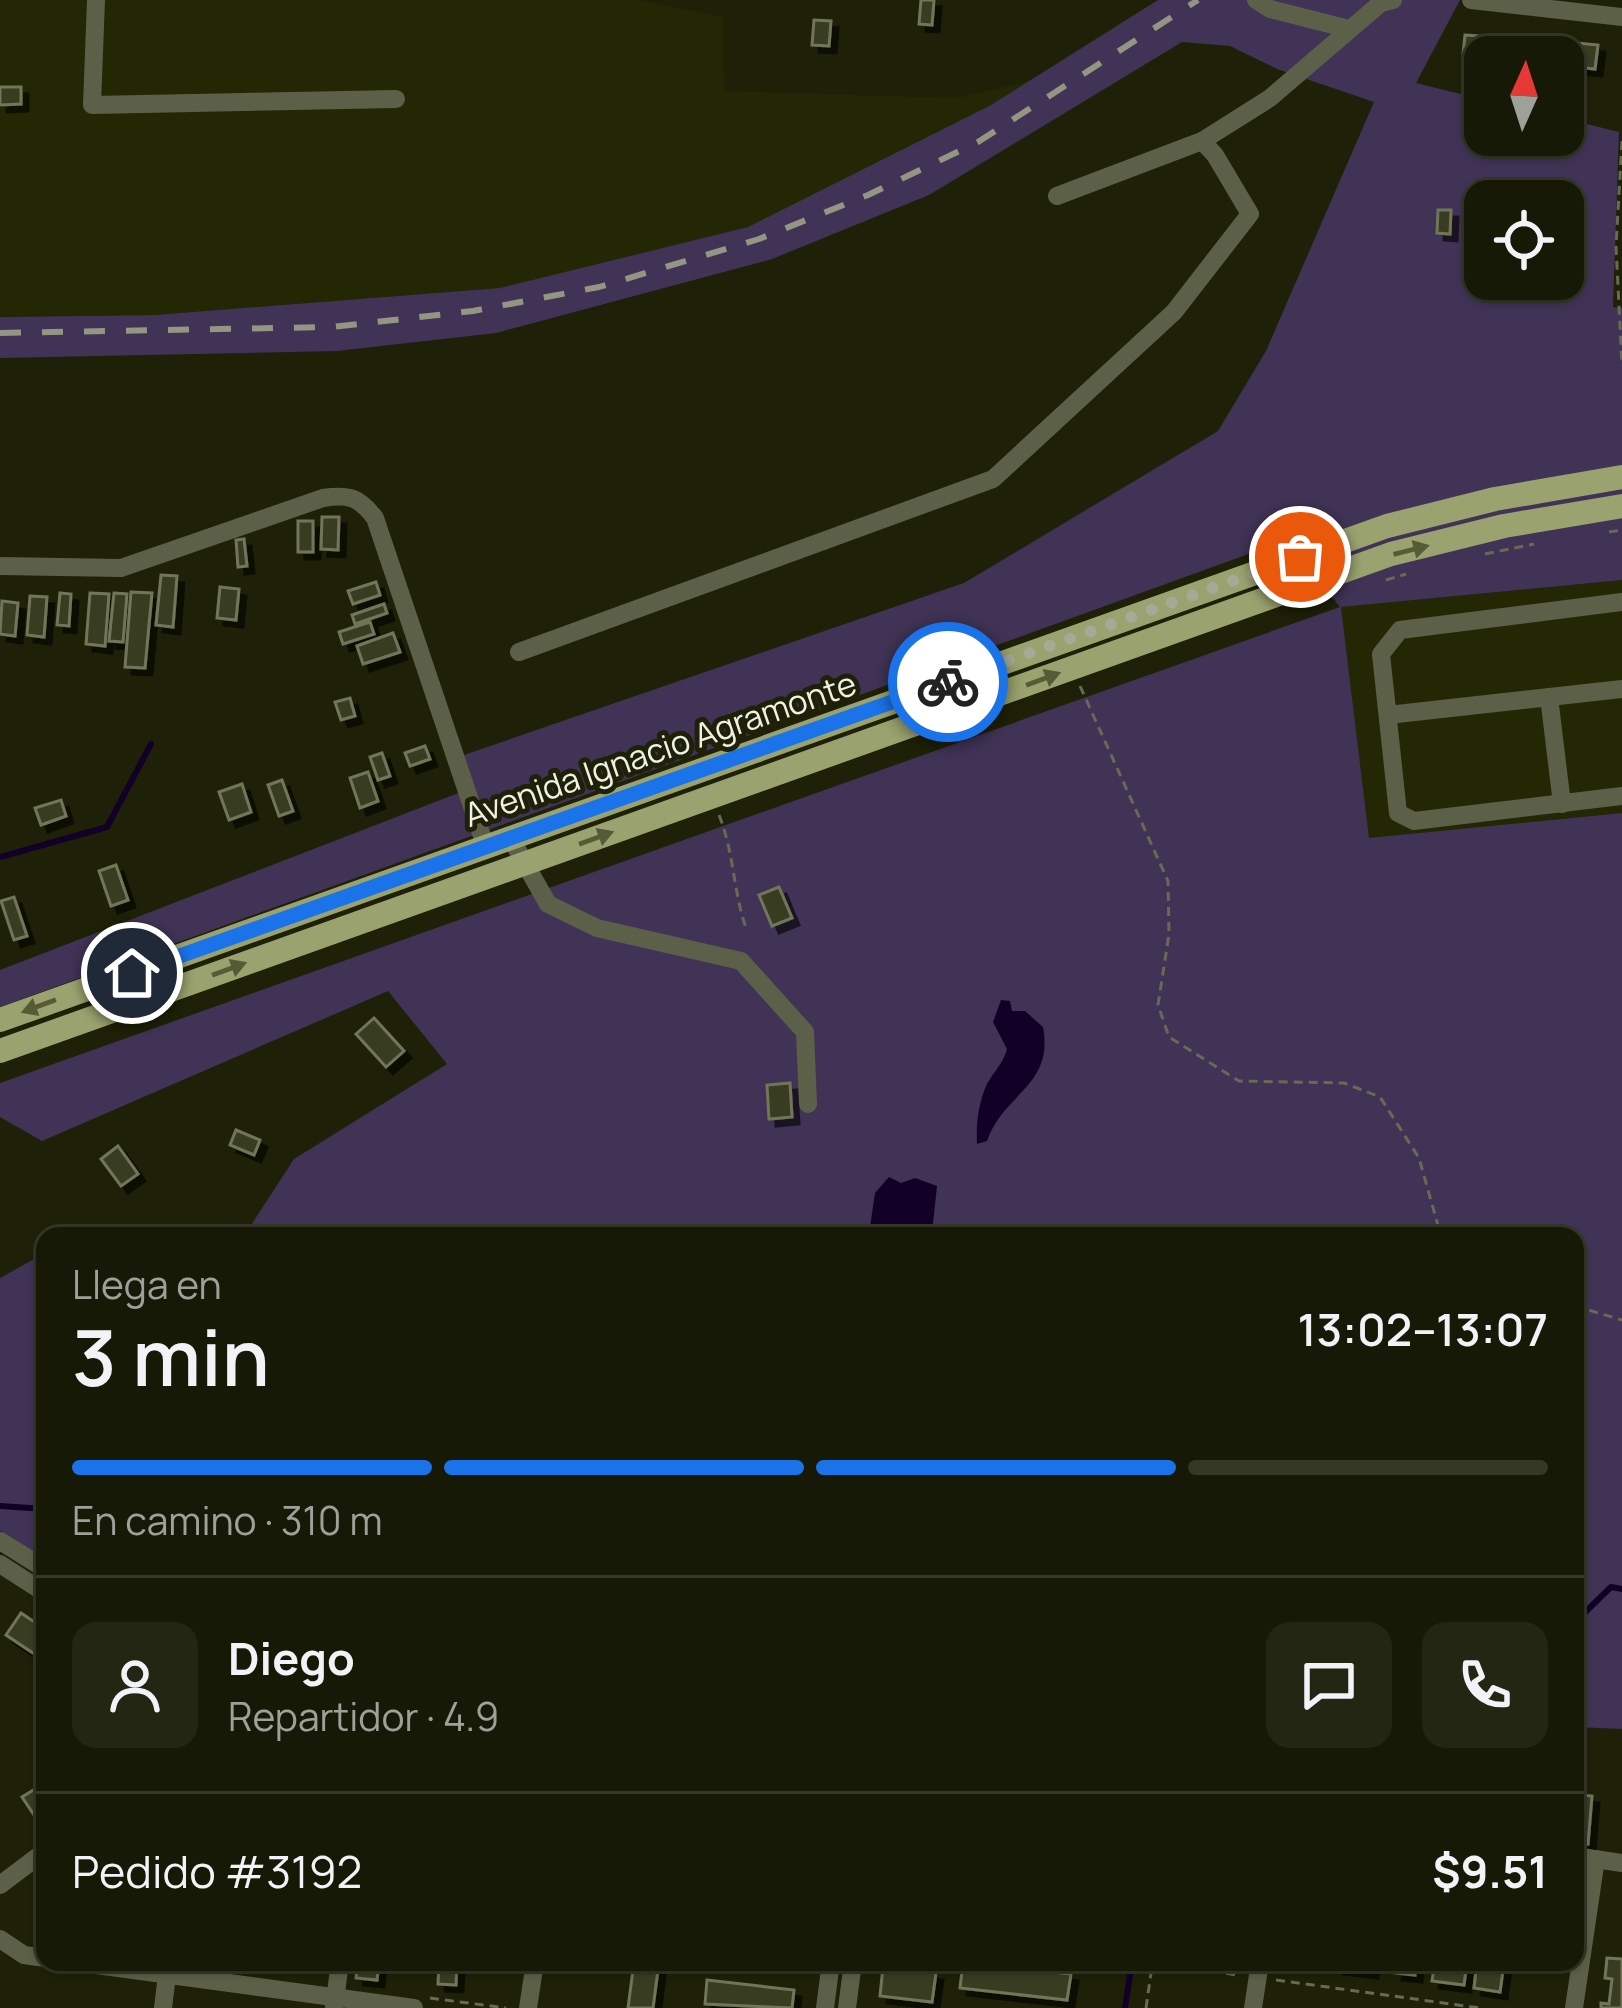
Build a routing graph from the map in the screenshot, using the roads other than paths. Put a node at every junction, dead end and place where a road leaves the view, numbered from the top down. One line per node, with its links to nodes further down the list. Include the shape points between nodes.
1 (96, 0): 7 (street, via 92,105)
2 (1256, 0): 6 (street)
3 (1394, 0): 6 (street)
4 (1471, 0): 5 (street)
5 (1622, 17)
6 (1348, 29): 8 (street, via 1270,98)
7 (396, 99)
8 (1202, 141): 9 (street); 14 (street, via 1250,214 1174,312 993,478)
9 (1057, 196)
10 (1622, 477): 20 (main road, Avenida Ignacio Agramonte, via 1387,526)
11 (1622, 506): 22 (main road, Avenida Ignacio Agramonte, one-way to 11, via 1391,554)
12 (0, 566): 21 (street, via 121,568 323,498 362,499)
13 (1622, 602): 17 (street, via 1400,630 1381,654)
14 (519, 652)
15 (1622, 689): 16 (street)
16 (1549, 698): 17 (street); 19 (street)
17 (1388, 716): 19 (street, via 1404,817)
18 (1622, 796): 19 (street)
19 (1562, 803)
20 (510, 837): 21 (main road, Avenida Ignacio Agramonte); 22 (street)
21 (485, 845): 23 (main road, Avenida Ignacio Agramonte, one-way to 23)
22 (526, 863): 24 (main road, Avenida Ignacio Agramonte, one-way to 22); 25 (street, via 548,904 597,928 741,962 805,1031)
23 (0, 1020)
24 (0, 1051)
25 (808, 1104)
26 (0, 1541): 27 (street)
27 (36, 1563)
28 (0, 1564): 29 (street)
29 (36, 1587)
30 (1584, 1857): 32 (street)
31 (36, 1858): 34 (street)
32 (1596, 1859): 33 (street); 36 (street)
33 (1622, 1863)
34 (0, 1885)
35 (0, 1940): 37 (street)
36 (1584, 1940)
37 (36, 1957)
38 (138, 1971): 45 (street)
39 (339, 1971): 46 (street)
40 (534, 1971): 49 (street)
41 (830, 1971): 50 (street)
42 (852, 1971): 51 (street)
43 (1258, 1971): 52 (street)
44 (1579, 1971): 53 (street)
45 (167, 1975): 46 (street); 47 (street)
46 (335, 2002): 48 (street)
47 (163, 2008)
48 (414, 2008)
49 (528, 2008)
50 (825, 2008)
51 (847, 2008)
52 (1253, 2008)
53 (1574, 2008)

